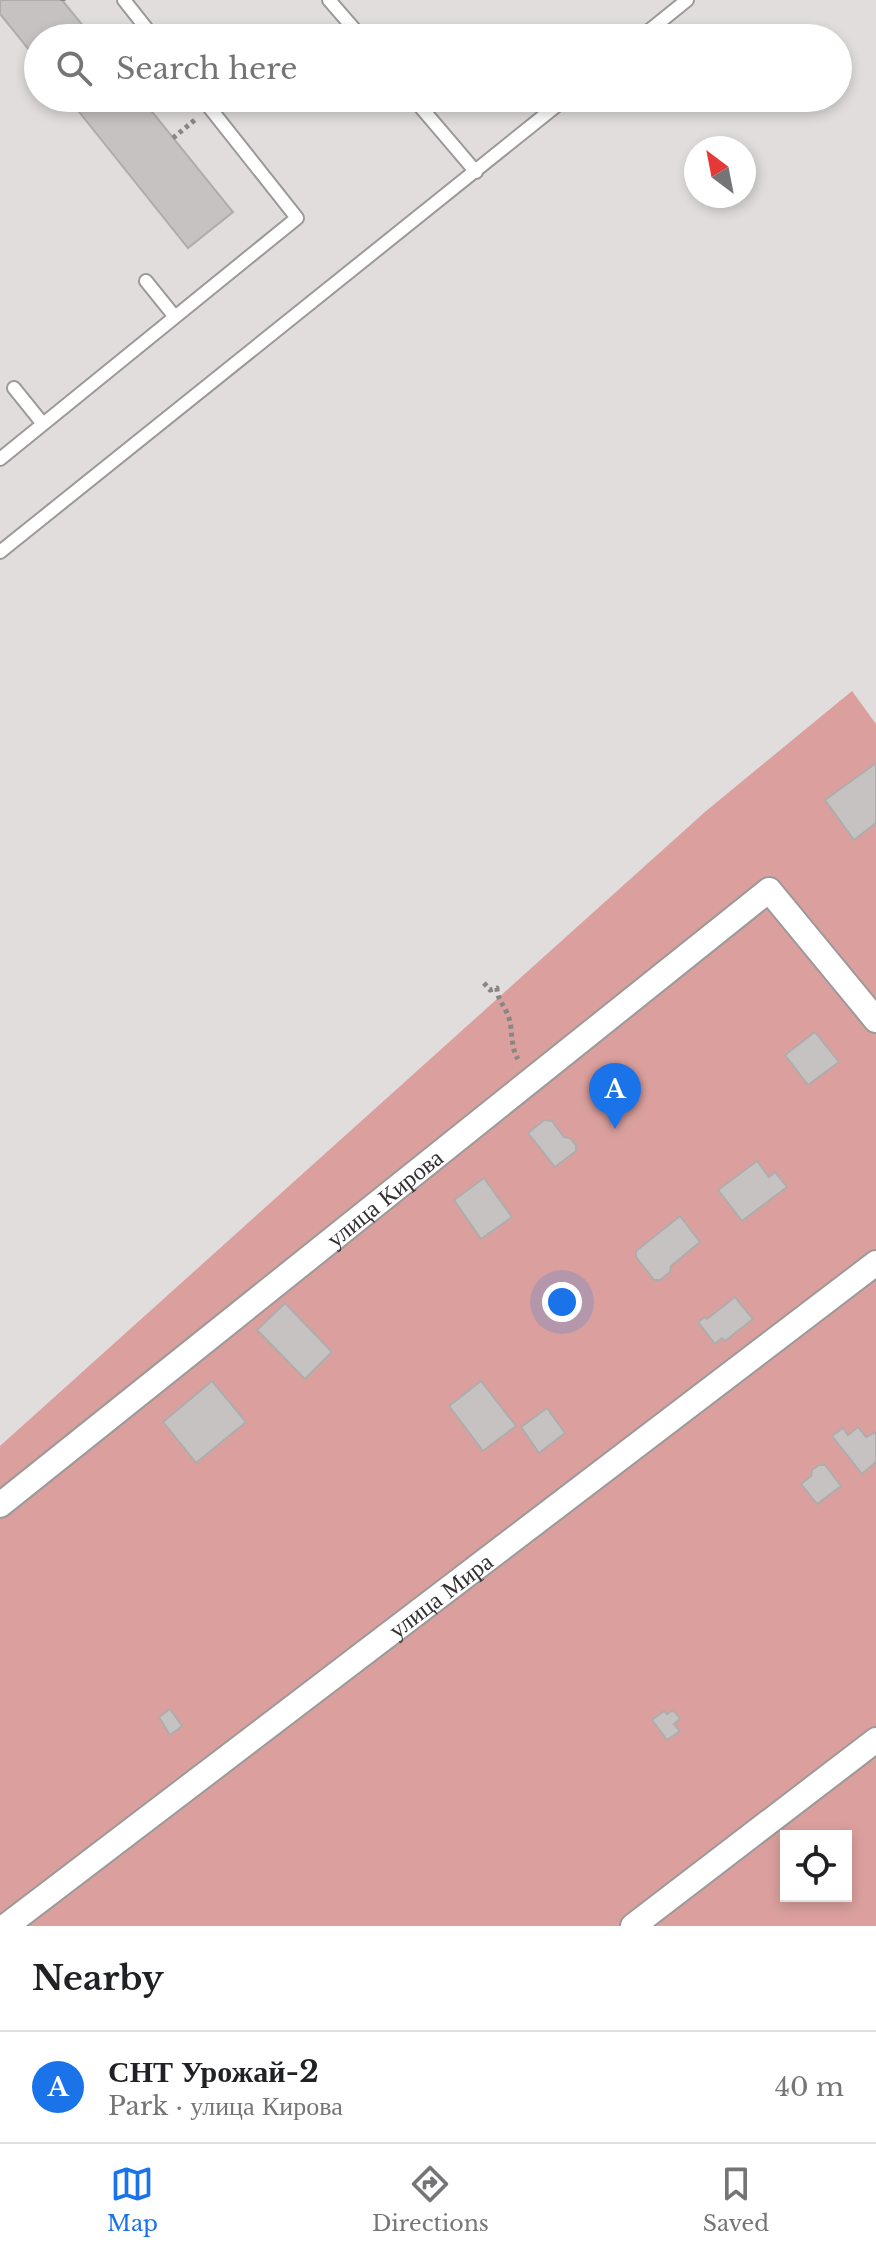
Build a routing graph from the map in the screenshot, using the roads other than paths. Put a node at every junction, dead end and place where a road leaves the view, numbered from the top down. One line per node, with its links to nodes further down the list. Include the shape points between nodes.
1 (124, 0): 4 (lane)
2 (329, 0): 5 (lane)
3 (687, 0): 6 (lane)
4 (143, 24)
5 (350, 24)
6 (657, 24)
7 (213, 112): 12 (lane, via 297,218)
8 (425, 112): 10 (lane)
9 (549, 112): 10 (lane)
10 (476, 172): 16 (lane)
11 (146, 281): 12 (lane)
12 (175, 317): 14 (lane)
13 (14, 388): 14 (lane)
14 (43, 424): 15 (lane)
15 (0, 459)
16 (0, 552)
17 (876, 1020): 19 (street, улица Кирова, via 769,890)
18 (876, 1263): 21 (street, улица Мира)
19 (0, 1505)
20 (876, 1740): 22 (street)
21 (6, 1926)
22 (633, 1926)

